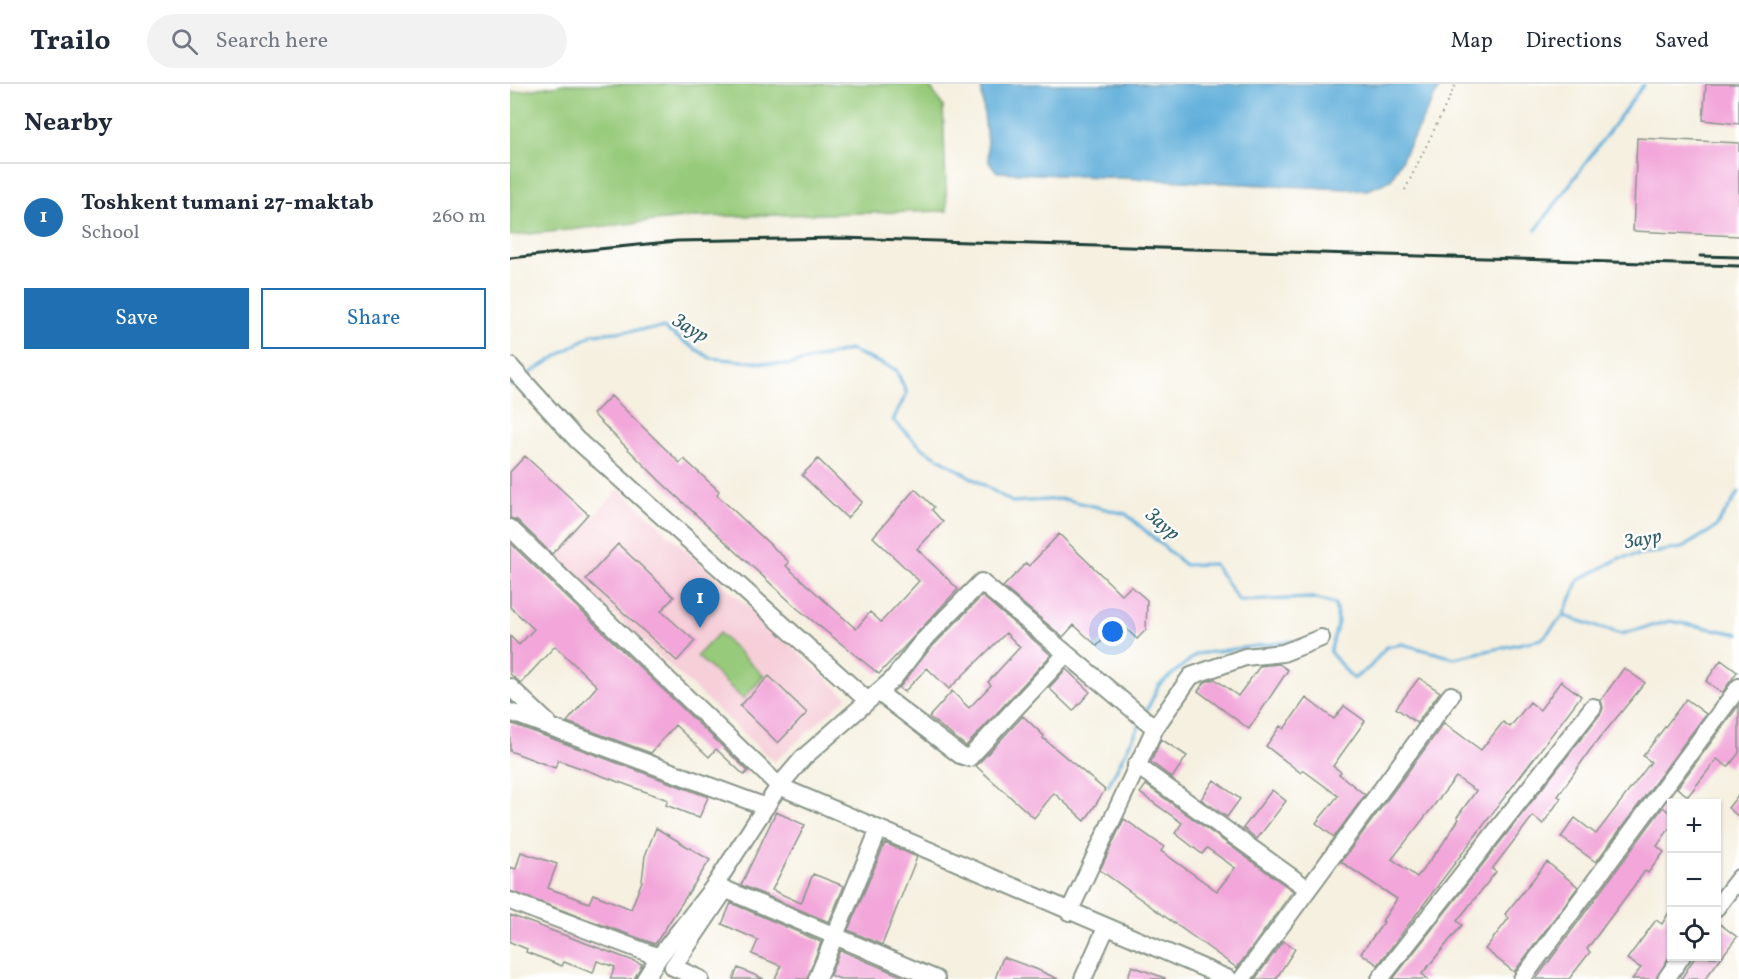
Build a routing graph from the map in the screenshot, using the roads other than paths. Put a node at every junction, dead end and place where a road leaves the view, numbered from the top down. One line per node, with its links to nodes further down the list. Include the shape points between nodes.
1 (510, 366): 8 (street, via 577,440)
2 (510, 528): 14 (street)
3 (1321, 638): 11 (street, via 1283,652 1245,657 1191,676)
4 (1066, 654): 8 (street, via 969,758); 8 (street, via 981,582); 11 (street)
5 (510, 687): 12 (street)
6 (1739, 687): 36 (street)
7 (1451, 695): 19 (street)
8 (873, 697): 14 (street, via 803,758)
9 (1593, 707): 35 (street)
10 (510, 712): 12 (street)
11 (1155, 728): 13 (street)
12 (555, 729): 15 (street)
13 (1136, 765): 19 (street); 22 (street)
14 (779, 786): 15 (street); 16 (street)
15 (766, 807): 18 (street)
16 (879, 829): 22 (street); 24 (street)
17 (1739, 878): 21 (street)
18 (720, 888): 24 (street); 25 (street); 27 (street)
19 (1308, 889): 34 (street)
20 (510, 901): 25 (street)
21 (1717, 907)
22 (1069, 912): 23 (street)
23 (1106, 927): 32 (street); 33 (street)
24 (836, 939): 30 (street); 31 (street)
25 (659, 957): 28 (street)
26 (1679, 961): 37 (street)
27 (669, 973): 29 (street)
28 (645, 979)
29 (700, 979)
30 (818, 979)
31 (936, 979)
32 (1083, 979)
33 (1229, 979)
34 (1242, 979)
35 (1380, 979)
36 (1522, 979)
37 (1666, 979)

